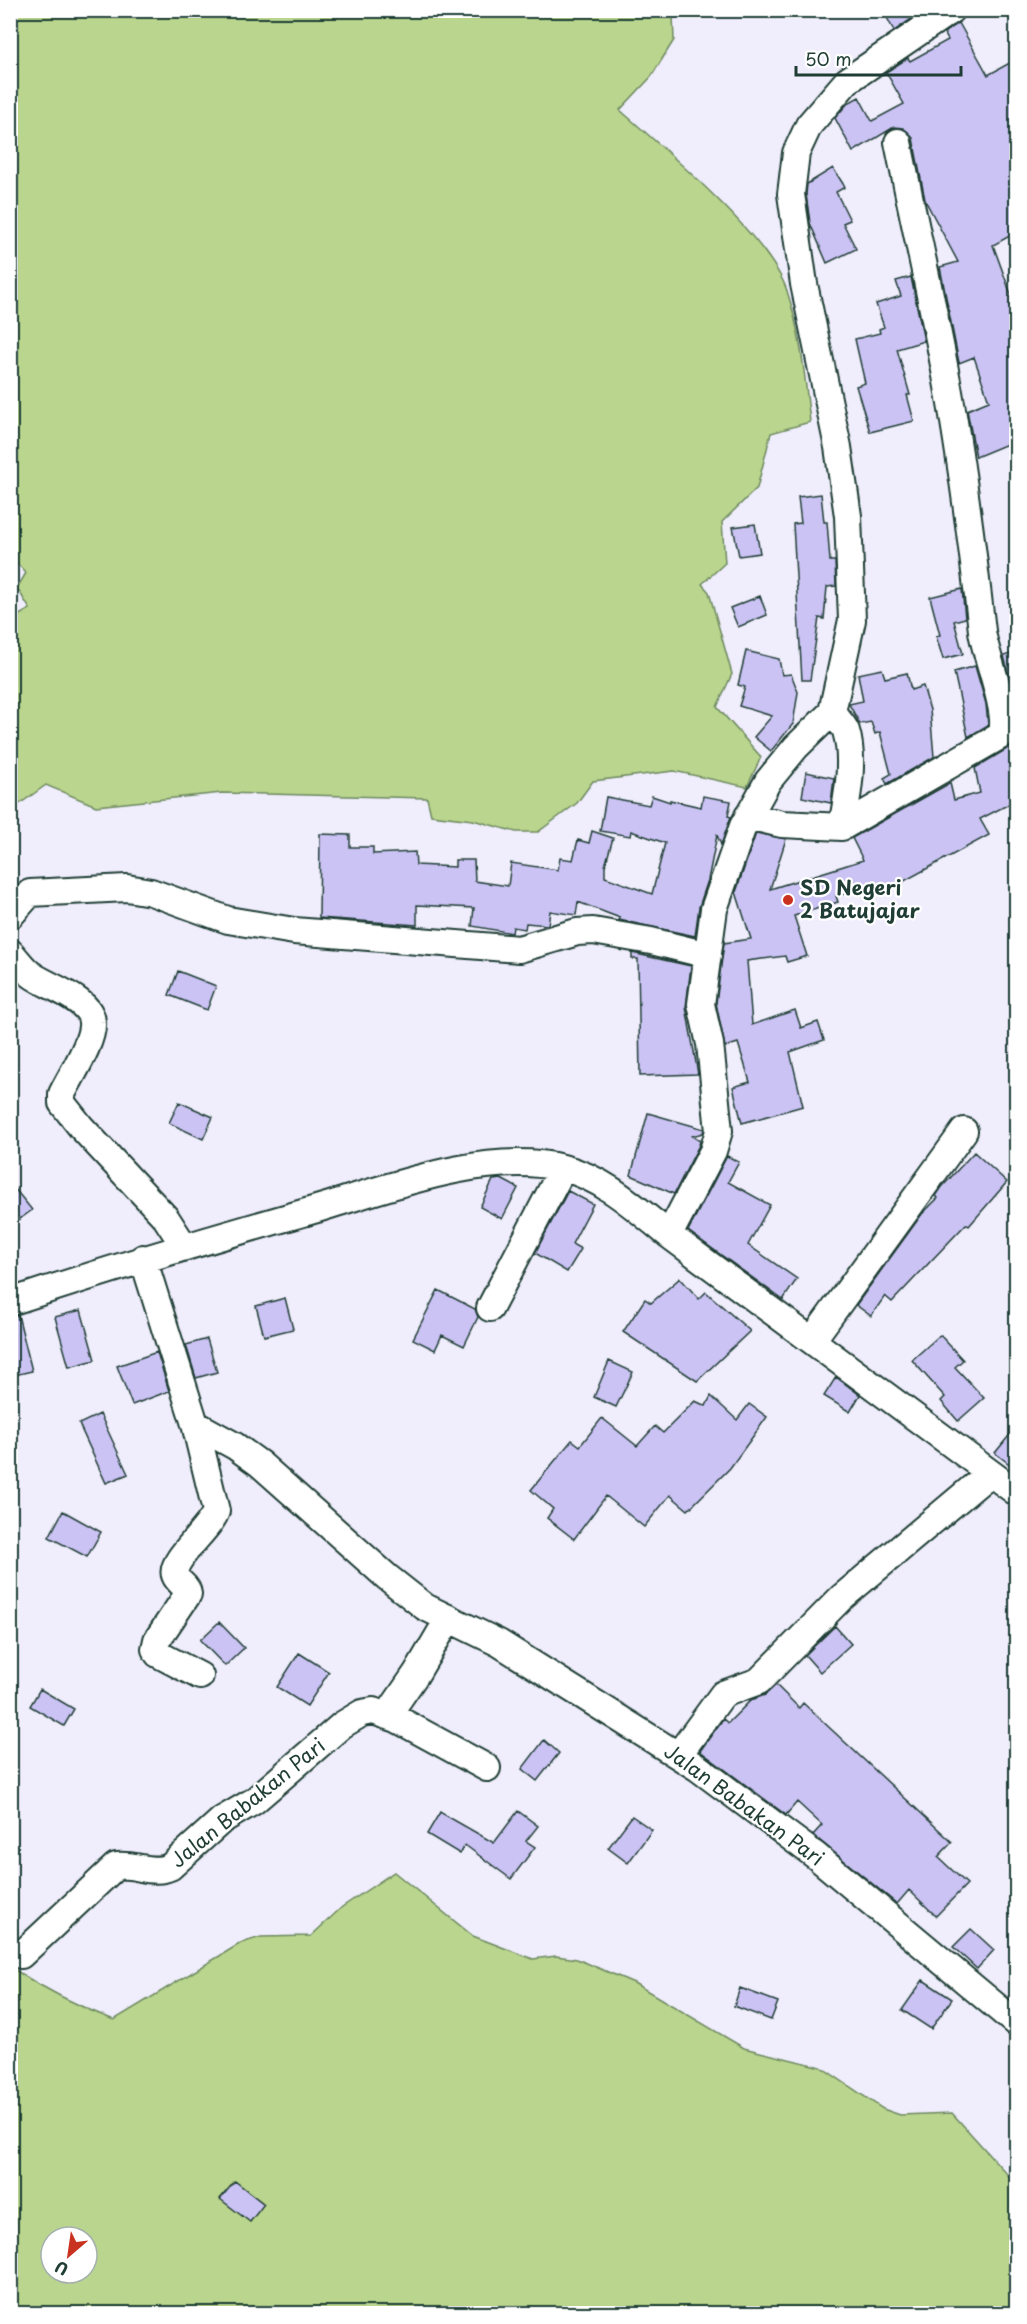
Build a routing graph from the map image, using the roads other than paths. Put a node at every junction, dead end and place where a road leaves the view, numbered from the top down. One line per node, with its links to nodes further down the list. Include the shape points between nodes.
1 (951, 10): 3 (street, via 847,81 809,125 796,153 791,194 848,516 852,620)
2 (898, 142): 5 (street, via 945,367 984,648 1004,729 1000,736)
3 (832, 712): 4 (street, via 781,763); 5 (street, via 846,730 849,752 849,785)
4 (748, 816): 5 (street, via 782,824); 8 (street, via 714,909)
5 (842, 828)
6 (10, 916): 8 (street, via 30,893 127,888 151,892 228,920 294,931 519,949 593,931)
7 (10, 952): 12 (street, via 31,975 79,1001 89,1013 93,1022 87,1042 62,1094 62,1103 166,1218)
8 (708, 955): 11 (street, via 701,1004 710,1044 719,1131 713,1151)
9 (964, 1131): 16 (street)
10 (562, 1168): 11 (street, via 586,1176 623,1198); 12 (street, via 526,1162 470,1167); 15 (street)
11 (669, 1235): 16 (street)
12 (184, 1246): 13 (street)
13 (143, 1258): 14 (street); 17 (street)
14 (10, 1302)
15 (490, 1308)
16 (813, 1339): 18 (street)
17 (195, 1424): 20 (street, Jalan Babakan Pari, via 260,1464 387,1577 425,1607); 21 (street, via 216,1511 174,1570 188,1594 155,1649)
18 (990, 1473): 19 (street); 23 (street, via 841,1598 759,1681 723,1694)
19 (1017, 1492)
20 (449, 1618): 22 (street); 23 (street, Jalan Babakan Pari, via 499,1642)
21 (200, 1676)
22 (387, 1716): 24 (street, via 434,1737); 25 (street, Jalan Babakan Pari, via 373,1711 350,1719 261,1796 222,1820 180,1861 163,1871 128,1864 116,1866)
23 (678, 1754): 26 (street, Jalan Babakan Pari, via 816,1856)
24 (487, 1768)
25 (21, 1954)
26 (1017, 2023)

